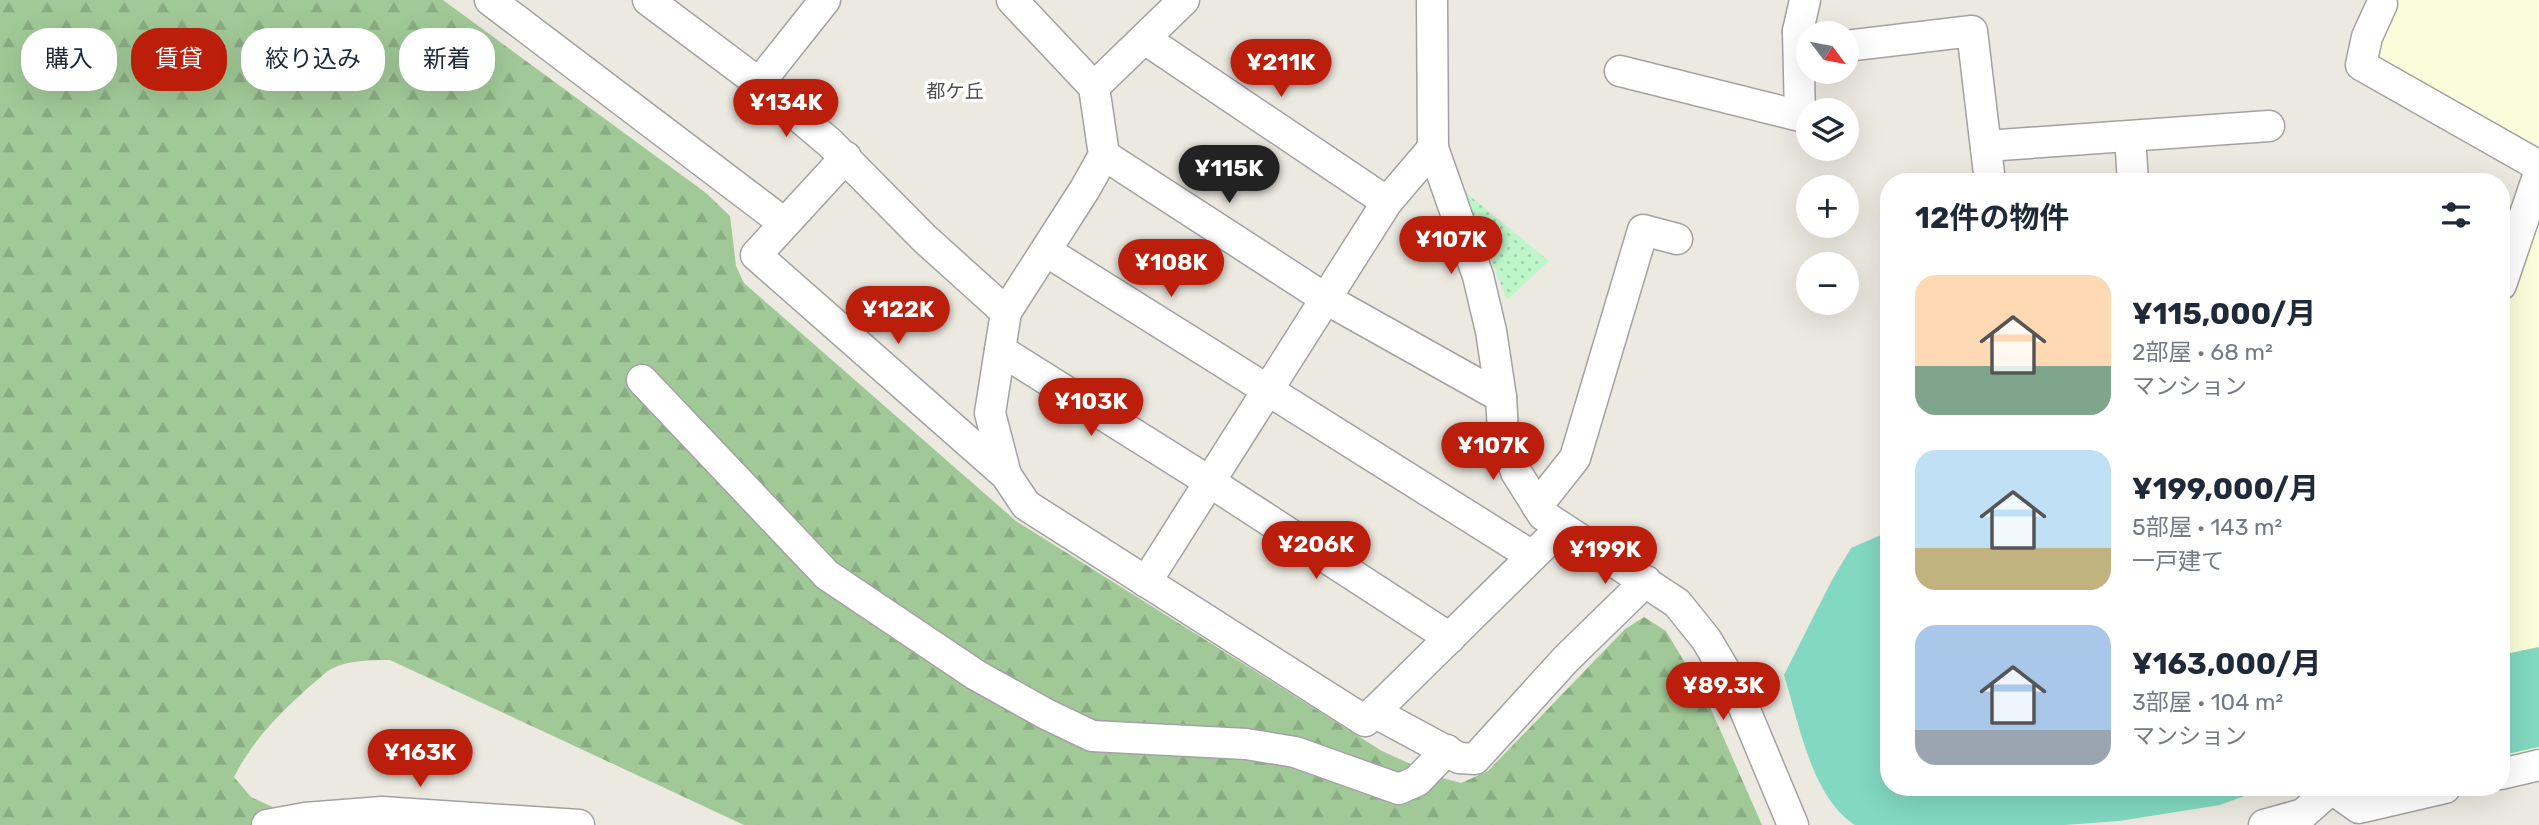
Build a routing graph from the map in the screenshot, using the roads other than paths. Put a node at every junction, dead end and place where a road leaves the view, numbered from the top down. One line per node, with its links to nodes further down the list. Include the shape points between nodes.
1 (490, 0): 27 (street)
2 (825, 0): 13 (street)
3 (1012, 0): 15 (street)
4 (1184, 0): 10 (street)
5 (1432, 0): 19 (street)
6 (1805, 0): 9 (street)
7 (664, 5): 13 (street)
8 (2382, 5): 22 (street, via 2367,37 2361,65)
9 (1804, 21)
10 (1145, 38): 15 (street); 26 (street)
11 (1859, 45): 18 (street, via 1972,32)
12 (1620, 71): 14 (street, via 1801,116)
13 (759, 83): 21 (street)
14 (1802, 84)
15 (1094, 87): 20 (street)
16 (2269, 125): 17 (street)
17 (2130, 137): 18 (street); 24 (street)
18 (1986, 146): 23 (street)
19 (1433, 148): 26 (street); 36 (street, via 1478,276)
20 (1104, 155): 29 (street); 31 (street)
21 (846, 157): 27 (street); 32 (street, via 925,239)
22 (2539, 166)
23 (1989, 173)
24 (2132, 173)
25 (2539, 173): 30 (street)
26 (1387, 202): 31 (street)
27 (784, 223): 37 (street, via 755,255)
28 (1677, 239): 39 (street, via 1643,230 1575,458)
29 (1046, 251): 32 (street); 35 (street)
30 (2510, 258)
31 (1326, 299): 35 (street); 36 (street)
32 (1006, 312): 33 (street)
33 (1000, 350): 37 (street, via 990,413); 38 (street)
34 (642, 380): 46 (street, via 827,575 976,675 1093,736 1247,744 1295,752 1399,789 1417,781)
35 (1269, 390): 38 (street); 41 (street)
36 (1501, 397): 39 (street, via 1503,432 1516,472)
37 (1006, 475): 43 (street, via 1026,505)
38 (1210, 482): 43 (street); 44 (street)
39 (1537, 506): 40 (street)
40 (1561, 528): 41 (street); 42 (street)
41 (1532, 556): 44 (street)
42 (1646, 581): 46 (street, via 1566,659 1475,759 1459,758); 54 (street, via 1677,603 1706,639 1731,681)
43 (1146, 582): 45 (street, via 1364,721)
44 (1450, 638): 45 (street)
45 (1374, 712): 46 (street)
46 (1447, 750)
47 (2539, 765): 48 (street)
48 (2510, 772)
49 (2323, 796): 55 (street, via 2303,814)
50 (2343, 796): 51 (street, via 2359,808)
51 (2411, 796)
52 (267, 825): 53 (street, via 382,812)
53 (579, 825)
54 (1793, 825)
55 (2264, 825)

